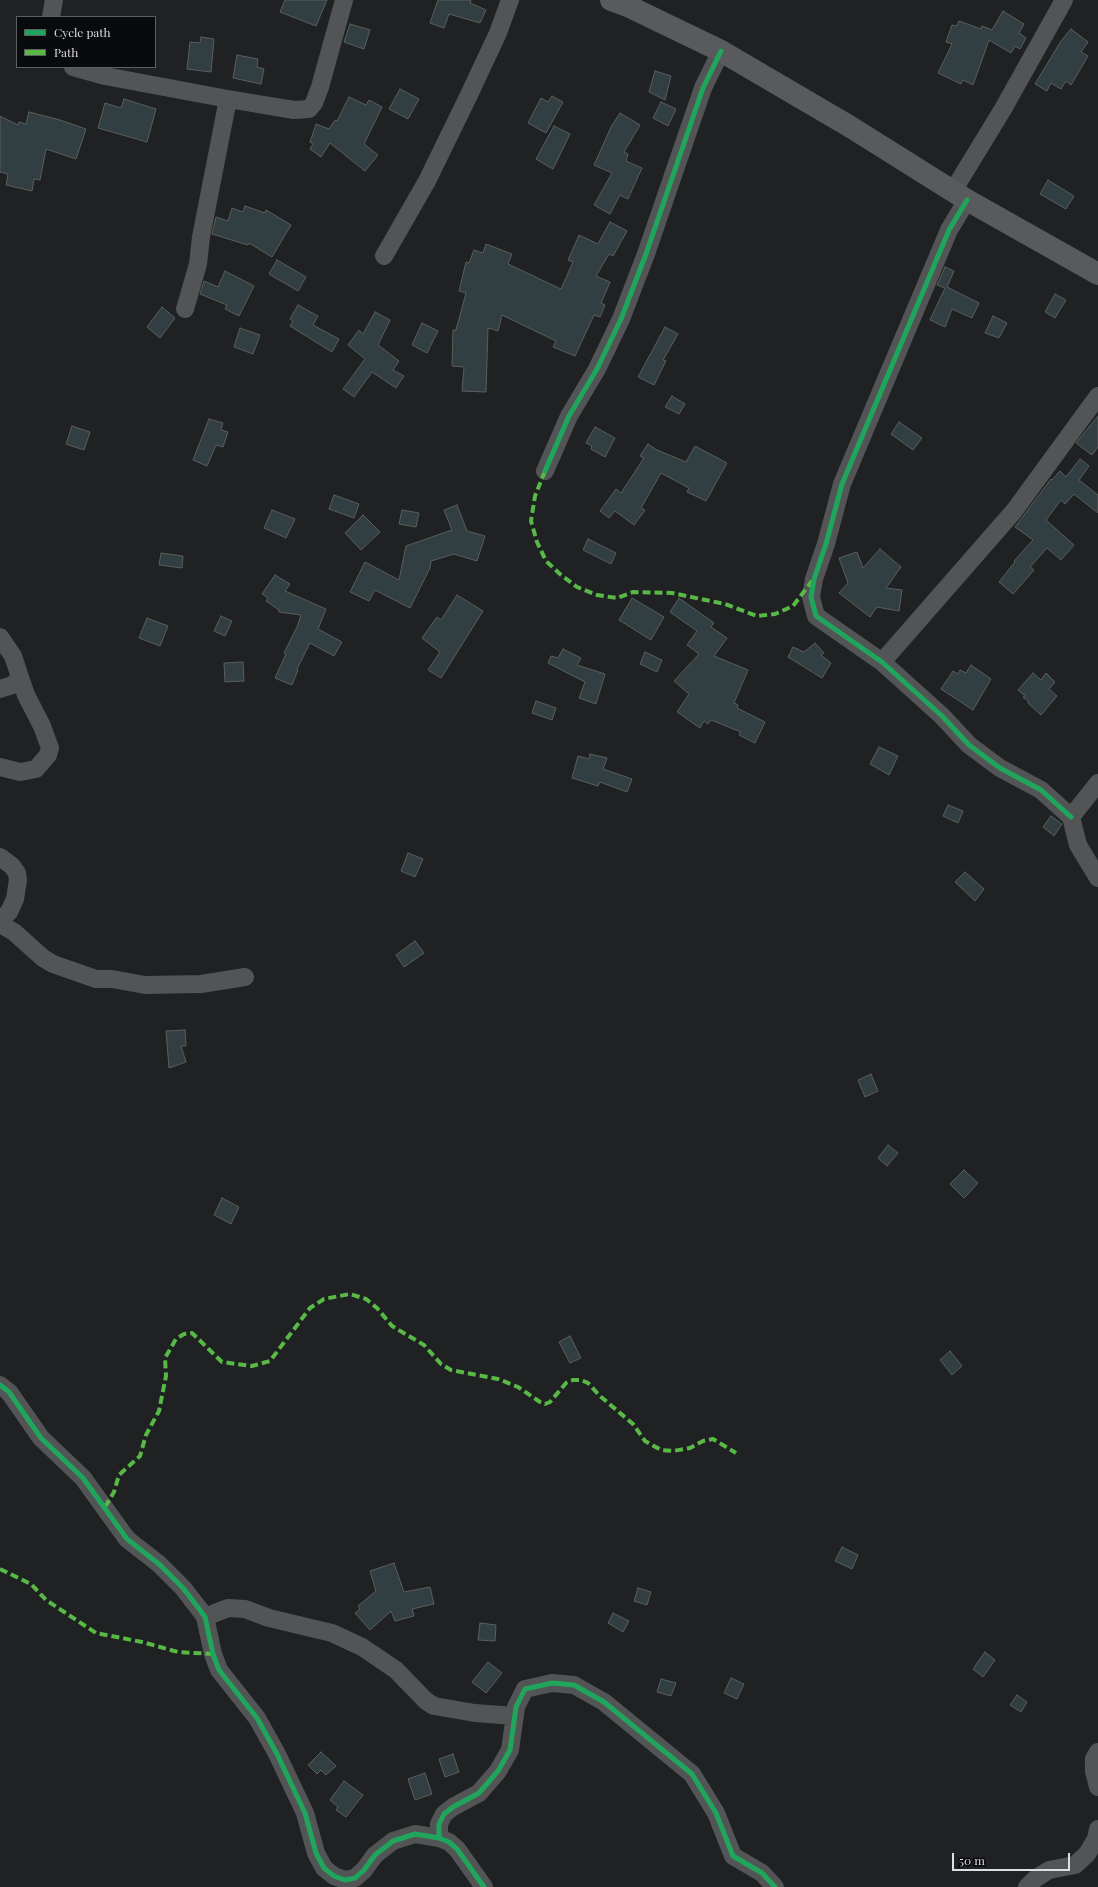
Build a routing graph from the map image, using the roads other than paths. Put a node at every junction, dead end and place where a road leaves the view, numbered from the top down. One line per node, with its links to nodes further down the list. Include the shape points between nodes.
1 (54, 0): 6 (street)
2 (344, 0): 9 (street, via 320,87 309,109 294,110)
3 (510, 0): 11 (street, via 498,33 465,104 427,181)
4 (611, 0): 7 (main road)
5 (1064, 0): 10 (street, via 1003,109)
6 (51, 16)
7 (721, 51): 10 (main road, via 849,126); 15 (street, via 703,88 621,319 598,369 569,416)
8 (77, 68): 9 (street, via 105,76)
9 (228, 99): 13 (street, via 198,264)
10 (960, 196): 12 (main road); 17 (street, via 842,484 814,579 811,597 816,616)
11 (384, 256)
12 (1098, 274)
13 (185, 308)
14 (1098, 396): 17 (street, via 1014,511)
15 (544, 471)
16 (0, 637): 18 (street, via 13,656)
17 (882, 662): 22 (street, via 942,716 969,745 1000,768 1041,790)
18 (20, 677): 19 (street, via 13,686); 20 (street, via 50,748 48,755 36,769 20,772)
19 (0, 689)
20 (0, 767)
21 (1098, 783): 22 (street)
22 (1071, 816): 24 (street, via 1078,845)
23 (0, 857): 25 (street, via 12,866 18,880 15,899 9,912)
24 (1098, 878)
25 (0, 921)
26 (0, 924): 27 (street, via 14,932 53,964 96,979 145,985 201,984)
27 (245, 977)
28 (0, 1385): 29 (street, via 9,1392 41,1438 83,1478 127,1538 183,1588)
29 (205, 1617): 30 (street, via 228,1608 245,1609 269,1618 332,1633 362,1647 396,1670 434,1706); 35 (street, via 219,1670 257,1718 277,1754 305,1813 316,1852 324,1868 334,1876)
30 (515, 1716): 34 (street, via 510,1750 498,1771 479,1793 444,1814 439,1824); 37 (street, via 516,1707 525,1689 535,1685 552,1683 574,1686 604,1702 692,1774 716,1813 733,1856 762,1873)
31 (1098, 1752): 32 (street, via 1094,1759)
32 (1098, 1787)
33 (1098, 1829): 38 (street, via 1096,1840 1087,1854 1075,1865 1049,1870 1034,1879)
34 (439, 1838): 35 (street, via 415,1834 393,1841 375,1855); 36 (street, via 457,1850)
35 (356, 1883)
36 (484, 1887)
37 (775, 1887)
38 (1027, 1887)

